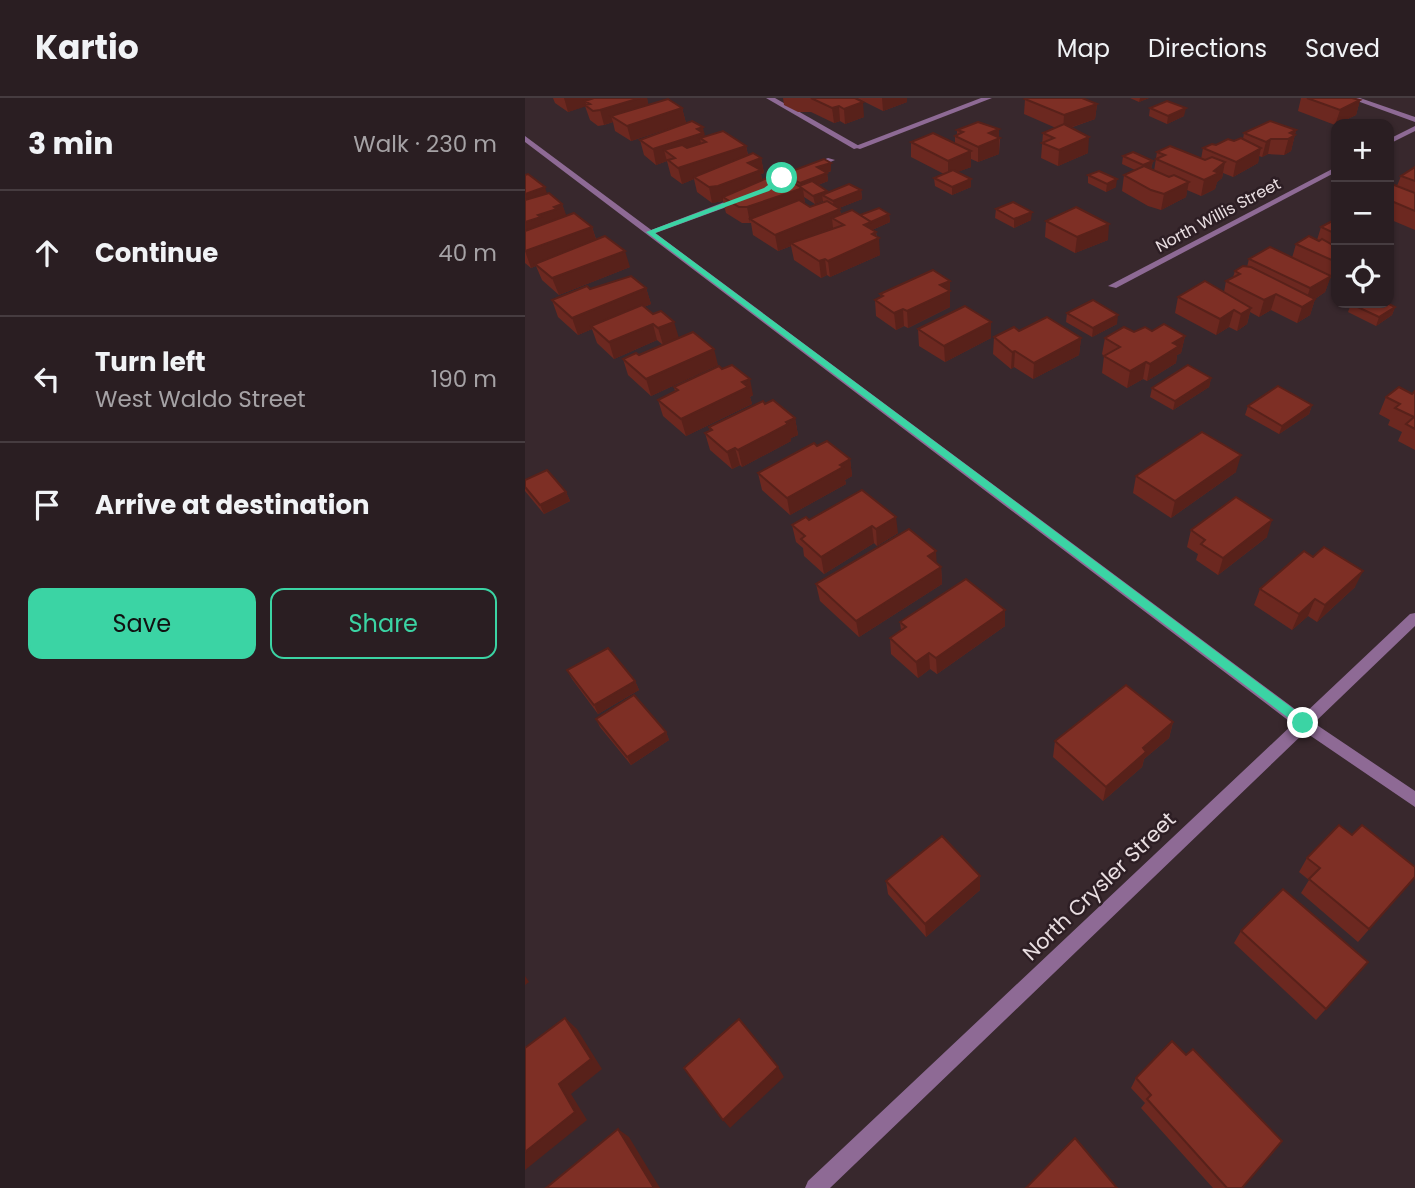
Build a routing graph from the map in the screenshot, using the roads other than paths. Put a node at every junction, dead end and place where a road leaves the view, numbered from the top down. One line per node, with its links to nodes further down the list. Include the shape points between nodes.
1 (770, 98): 2 (street, via 857,147)
2 (988, 98)
3 (1353, 98): 4 (street)
4 (1415, 120)
5 (1415, 128): 7 (street)
6 (525, 138): 10 (street)
7 (1394, 139)
8 (831, 160): 10 (street)
9 (1331, 172): 11 (street, North Willis Street)
10 (650, 232): 13 (street)
11 (1113, 286)
12 (1415, 618): 13 (street, North Crysler Street)
13 (1303, 723): 14 (street); 15 (street, North Crysler Street)
14 (1415, 800)
15 (814, 1188)

